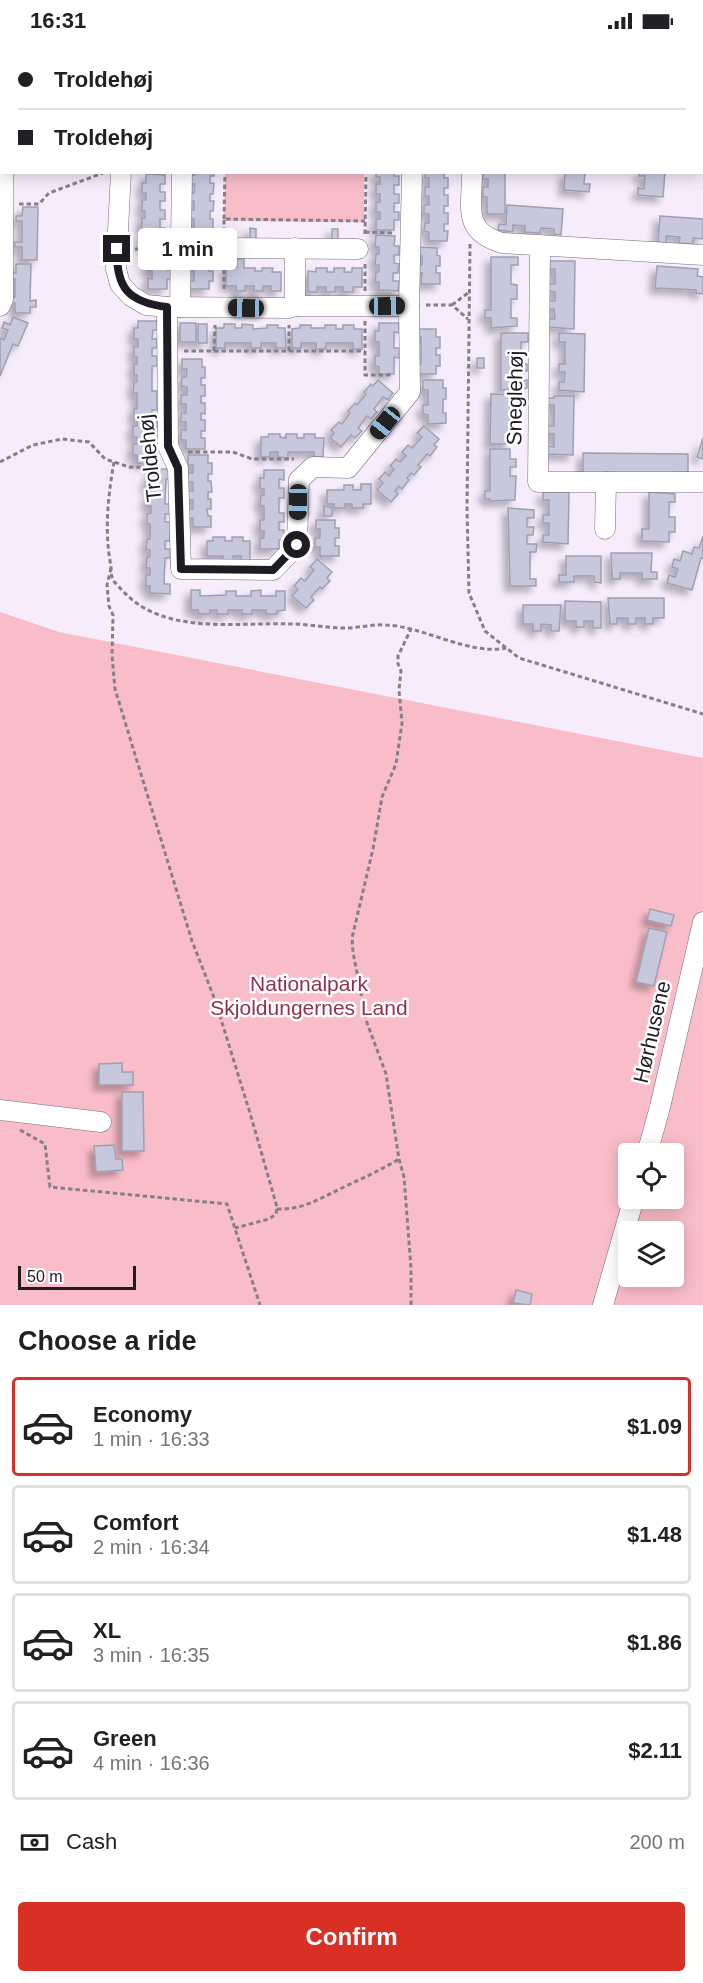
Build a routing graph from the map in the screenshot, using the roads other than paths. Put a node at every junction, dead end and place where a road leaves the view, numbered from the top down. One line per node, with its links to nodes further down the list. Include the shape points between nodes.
1 (3, 174): 6 (street)
2 (121, 174): 14 (street, via 116,269 120,284 130,296 146,304)
3 (182, 174): 14 (street, Troldehøj)
4 (412, 174): 13 (street)
5 (472, 174): 9 (street, via 474,228 487,239)
6 (2, 196): 12 (street)
7 (226, 240): 10 (street)
8 (362, 241): 10 (street)
9 (540, 246): 11 (street); 16 (street, Sneglehøj, via 538,482)
10 (295, 248): 15 (street)
11 (703, 255)
12 (0, 306)
13 (409, 306): 14 (street, Troldehøj, via 410,392 348,468 312,467 299,480 297,545 273,570 181,569 175,460 168,446 167,351); 15 (street)
14 (174, 307): 15 (street)
15 (292, 307)
16 (606, 482): 17 (street, Sneglehøj); 18 (street)
17 (703, 482)
18 (605, 529)
19 (703, 922): 22 (street, Hørhusene)
20 (0, 1110): 21 (street)
21 (101, 1122)
22 (650, 1143)
23 (631, 1209): 24 (street)
24 (603, 1305)

